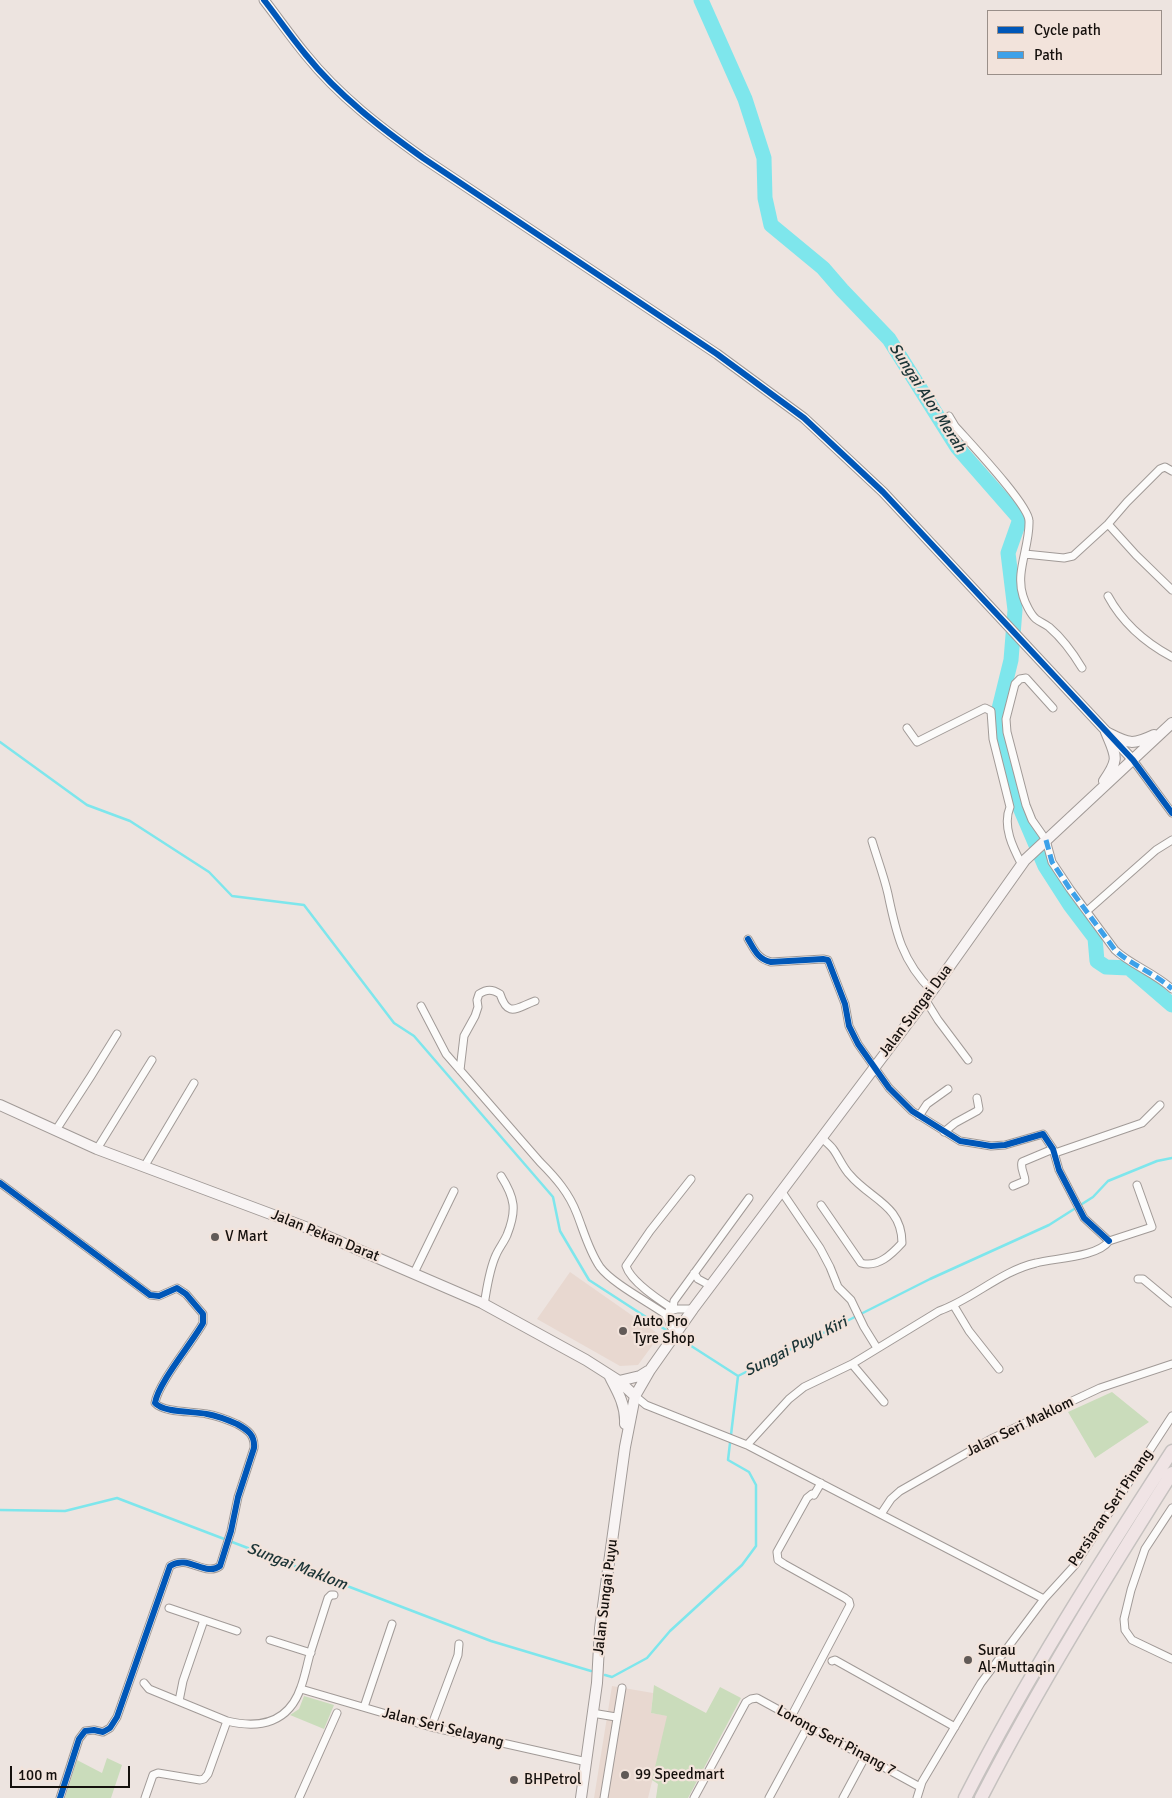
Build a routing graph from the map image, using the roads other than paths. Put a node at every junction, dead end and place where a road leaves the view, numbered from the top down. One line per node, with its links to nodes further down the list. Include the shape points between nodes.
1 (264, 0): 14 (street, via 306,56 386,132 717,354 804,418 883,492)
2 (949, 416): 5 (street, via 1029,517)
3 (1172, 471): 4 (street, via 1166,467 1160,469)
4 (1108, 524): 5 (street, via 1073,556); 6 (street)
5 (1025, 554): 9 (street, via 1023,598 1034,618 1070,648)
6 (1172, 590)
7 (1108, 596): 8 (street, via 1117,613 1157,650)
8 (1172, 657)
9 (1082, 668)
10 (1053, 708): 20 (street, via 1026,678 1020,679 1015,684 1006,719 1026,805)
11 (1172, 723): 13 (main road, Jalan Sungai Dua)
12 (907, 728): 21 (street, via 917,742 986,708 990,709 993,739 1010,807 1006,817 1012,846)
13 (1163, 731): 14 (main road, via 1128,743); 15 (main road, Jalan Sungai Dua)
14 (1106, 732): 15 (street); 16 (main road, via 1116,757 1113,768)
15 (1133, 760): 16 (main road, Jalan Sungai Dua); 17 (street)
16 (1095, 795): 20 (main road, Jalan Sungai Dua)
17 (1172, 813)
18 (1172, 840): 22 (street, via 1156,850)
19 (872, 841): 25 (street, via 897,934 911,966)
20 (1044, 841): 21 (main road, Jalan Sungai Dua); 22 (street, via 1052,862)
21 (1024, 863): 25 (main road, Jalan Sungai Dua)
22 (1087, 911): 24 (street, via 1115,950)
23 (748, 939): 32 (street, via 758,957 771,962 828,960 845,1004 849,1026)
24 (1172, 989)
25 (932, 991): 26 (main road, Jalan Sungai Dua)
26 (926, 999): 31 (street); 32 (main road, Jalan Sungai Dua)
27 (535, 1001): 33 (street, via 508,1009 494,990 479,994 475,1016 464,1036)
28 (421, 1006): 33 (street, via 446,1054)
29 (117, 1034): 40 (street)
30 (152, 1060): 43 (street)
31 (968, 1060)
32 (874, 1067): 39 (street, via 889,1088); 42 (main road, Jalan Sungai Dua)
33 (460, 1070): 65 (street, via 557,1178 601,1269)
34 (194, 1083): 45 (street)
35 (948, 1090): 39 (street, via 927,1104)
36 (977, 1098): 41 (street, via 979,1110)
37 (0, 1105): 40 (main road, Jalan Pekan Darat)
38 (1160, 1105): 44 (street, via 1142,1123)
39 (919, 1116): 41 (street)
40 (56, 1130): 43 (main road, Jalan Pekan Darat)
41 (944, 1132): 44 (street, via 960,1140 991,1146 1043,1134)
42 (822, 1138): 52 (main road, Jalan Sungai Dua); 54 (street, via 848,1174 896,1216 902,1243 891,1255 879,1261 868,1265 861,1263)
43 (97, 1149): 45 (main road, Jalan Pekan Darat)
44 (1054, 1151): 50 (street, via 1022,1162 1025,1181); 55 (street, via 1059,1170 1084,1218)
45 (144, 1167): 56 (main road, Jalan Pekan Darat, via 308,1228)
46 (501, 1176): 61 (street, via 514,1200 512,1220 493,1261)
47 (691, 1179): 63 (street, via 626,1266 628,1272)
48 (0, 1183): 111 (street, via 150,1295 159,1296 181,1289 203,1314 203,1323 163,1384 155,1403 158,1407 226,1419 245,1428 254,1441 220,1566 215,1570 186,1562 170,1566 116,1717 110,1728 103,1732 85,1731 79,1739)
49 (1138, 1185): 55 (street, via 1152,1227)
50 (1013, 1186)
51 (454, 1191): 56 (street)
52 (782, 1192): 59 (main road, Jalan Sungai Dua); 67 (street, via 820,1248 838,1286 851,1300)
53 (749, 1198): 57 (street)
54 (821, 1205)
55 (1110, 1241): 62 (street, via 1098,1250 1017,1269)
56 (414, 1273): 61 (main road, Jalan Pekan Darat)
57 (694, 1273): 59 (street); 63 (street, via 674,1301)
58 (1138, 1279): 60 (street, via 1143,1279)
59 (711, 1286): 64 (main road, Jalan Sungai Dua)
60 (1172, 1303)
61 (484, 1304): 72 (main road, Jalan Pekan Darat)
62 (954, 1306): 67 (street, via 939,1311); 70 (street)
63 (673, 1309): 64 (street); 65 (street)
64 (693, 1309): 66 (main road, Jalan Sungai Dua)
65 (665, 1314): 66 (street)
66 (676, 1333): 71 (main road, Jalan Sungai Dua)
67 (877, 1348): 68 (street)
68 (852, 1364): 75 (street); 77 (street, via 804,1387)
69 (1172, 1364): 83 (street, Jalan Seri Maklom, via 1100,1388 994,1438 900,1491)
70 (999, 1369)
71 (650, 1370): 73 (main road); 74 (main road, Jalan Sungai Dua)
72 (609, 1375): 73 (main road, Jalan Pekan Darat); 78 (main road, via 620,1395 626,1418)
73 (619, 1381): 74 (main road, Jalan Pekan Darat)
74 (635, 1396): 77 (street, via 646,1405); 78 (main road, Jalan Sungai Puyu)
75 (884, 1402)
76 (1172, 1416): 85 (street, Persiaran Seri Pinang, via 1075,1565)
77 (745, 1444): 81 (street)
78 (624, 1447): 101 (main road, Jalan Sungai Puyu)
79 (1172, 1451): 120 (highway, via 1042,1657)
80 (1172, 1473): 121 (highway, via 1043,1684)
81 (821, 1483): 83 (street); 103 (street, via 814,1495 807,1498 777,1552 778,1560 845,1598 850,1605)
82 (1172, 1508): 93 (street, via 1146,1549 1124,1619 1125,1630 1132,1640)
83 (881, 1514): 85 (street)
84 (334, 1595): 92 (street, via 328,1598)
85 (1044, 1599): 107 (street, Persiaran Seri Pinang, via 981,1683)
86 (168, 1608): 87 (street)
87 (204, 1620): 89 (street); 98 (street)
88 (392, 1624): 99 (street)
89 (237, 1631)
90 (270, 1640): 92 (street)
91 (459, 1644): 106 (street)
92 (311, 1653): 97 (street)
93 (1172, 1659)
94 (832, 1661): 107 (street)
95 (144, 1683): 98 (street, via 149,1689)
96 (622, 1688): 102 (street)
97 (301, 1689): 99 (street, Jalan Seri Selayang); 104 (street, via 291,1707 273,1721 257,1724)
98 (179, 1701): 104 (street)
99 (364, 1707): 106 (street, Jalan Seri Selayang)
100 (337, 1713): 113 (street)
101 (592, 1713): 102 (street); 109 (main road, Jalan Sungai Puyu)
102 (616, 1717): 115 (street)
103 (790, 1717): 105 (street, Lorong Seri Pinang 7); 116 (street, Lorong Seri Pinang 7, via 757,1698 746,1702)
104 (227, 1721): 112 (street, via 204,1778 158,1773 153,1775)
105 (808, 1726): 108 (street, Lorong Seri Pinang 7); 117 (street)
106 (432, 1727): 109 (street, Jalan Seri Selayang)
107 (955, 1727): 110 (street, Persiaran Seri Pinang)
108 (865, 1757): 110 (street, Lorong Seri Pinang 7); 118 (street)
109 (586, 1762): 114 (main road, Jalan Sungai Puyu)
110 (920, 1787): 119 (street, Persiaran Seri Pinang)
111 (60, 1798)
112 (145, 1798)
113 (299, 1798)
114 (581, 1798)
115 (604, 1798)
116 (694, 1798)
117 (769, 1798)
118 (844, 1798)
119 (917, 1798)
120 (966, 1798)
121 (981, 1798)

